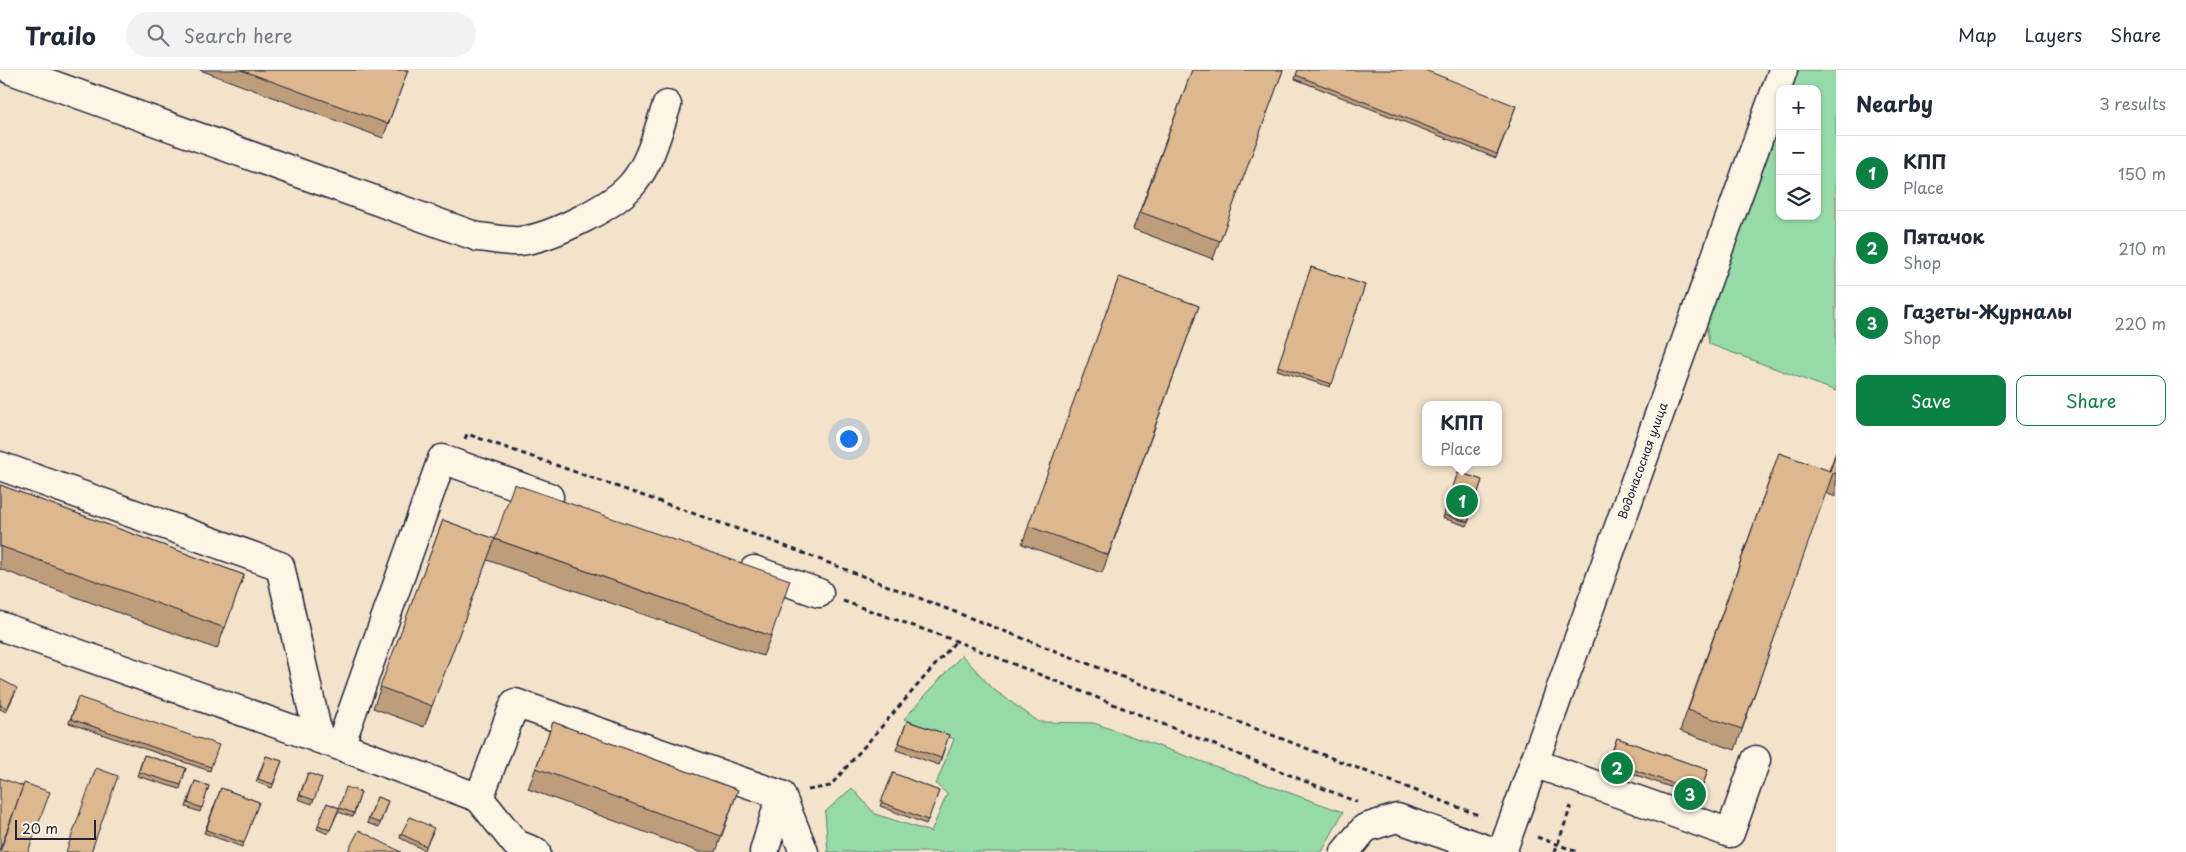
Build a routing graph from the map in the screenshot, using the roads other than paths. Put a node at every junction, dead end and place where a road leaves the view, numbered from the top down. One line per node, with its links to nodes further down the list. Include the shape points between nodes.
1 (11, 70): 3 (street, via 478,237 520,241 563,228 602,209 634,182 648,156)
2 (1784, 70): 11 (street, Водонасосная улица)
3 (667, 105)
4 (0, 466): 9 (street, via 280,566)
5 (568, 504): 9 (street, via 442,459)
6 (726, 560): 7 (street)
7 (819, 593)
8 (0, 626): 9 (street)
9 (330, 742): 13 (street)
10 (1756, 760): 11 (street, via 1730,833)
11 (1534, 763): 19 (street, Водонасосная улица)
12 (781, 795): 13 (street, via 515,703); 15 (street); 16 (street)
13 (479, 798): 14 (street, via 516,844)
14 (536, 852)
15 (764, 852)
16 (804, 852)
17 (1345, 852): 18 (street, via 1365,828 1397,818)
18 (1494, 852)
19 (1502, 852)

